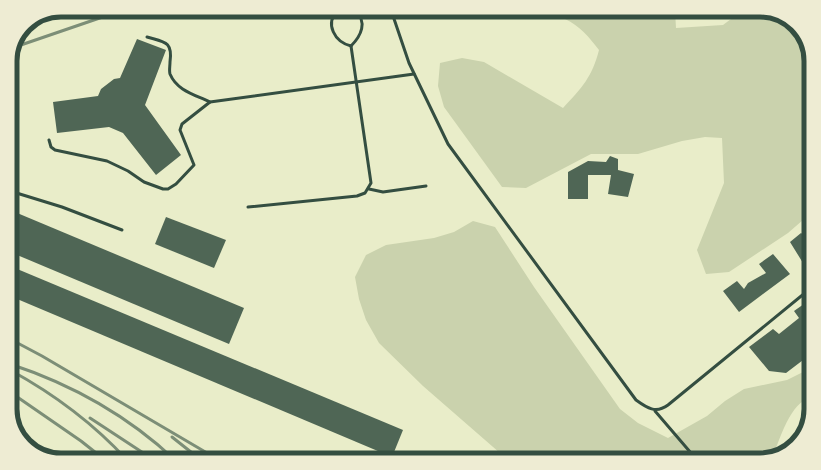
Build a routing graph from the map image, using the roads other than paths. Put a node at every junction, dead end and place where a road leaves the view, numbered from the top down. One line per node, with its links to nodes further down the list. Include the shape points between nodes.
1 (332, 17): 5 (lane, via 335,37 343,44)
2 (359, 17): 5 (lane, via 362,29 359,38)
3 (394, 17): 6 (lane)
4 (147, 37): 8 (lane, via 169,46 170,73 174,81 188,93)
5 (351, 46): 7 (lane)
6 (414, 74): 7 (lane); 16 (lane, via 448,144 636,400)
7 (357, 82): 8 (lane); 11 (lane, via 371,183)
8 (210, 102): 9 (lane, via 182,124 180,130 194,165 168,189 144,182 107,161 55,150)
9 (49, 140)
10 (426, 186): 11 (lane, via 383,192)
11 (369, 189): 13 (lane, via 357,196)
12 (17, 193): 14 (lane)
13 (248, 207)
14 (122, 230)
15 (804, 294): 16 (lane, via 662,410)
16 (655, 411): 17 (lane)
17 (691, 453)

